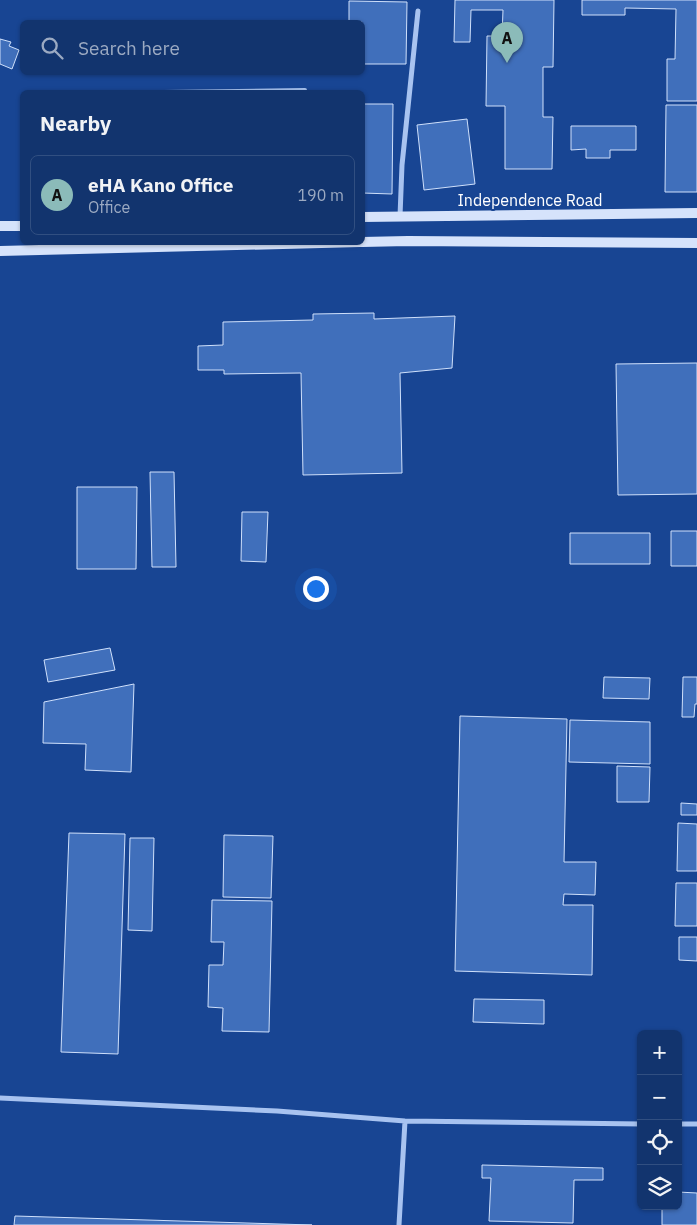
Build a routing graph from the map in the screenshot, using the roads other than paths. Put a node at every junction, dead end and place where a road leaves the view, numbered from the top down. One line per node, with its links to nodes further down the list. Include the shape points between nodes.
1 (418, 10): 4 (street)
2 (697, 213): 4 (main road, Independence Road)
3 (365, 216): 4 (main road, Independence Road)
4 (400, 216)
5 (0, 226): 6 (main road)
6 (20, 226)
7 (365, 242): 8 (main road)
8 (697, 243)
9 (241, 245): 10 (main road)
10 (0, 251)
11 (0, 1098): 12 (street, via 277,1111)
12 (405, 1121): 13 (street); 16 (street)
13 (637, 1124)
14 (682, 1124): 15 (street)
15 (697, 1124)
16 (399, 1225)

